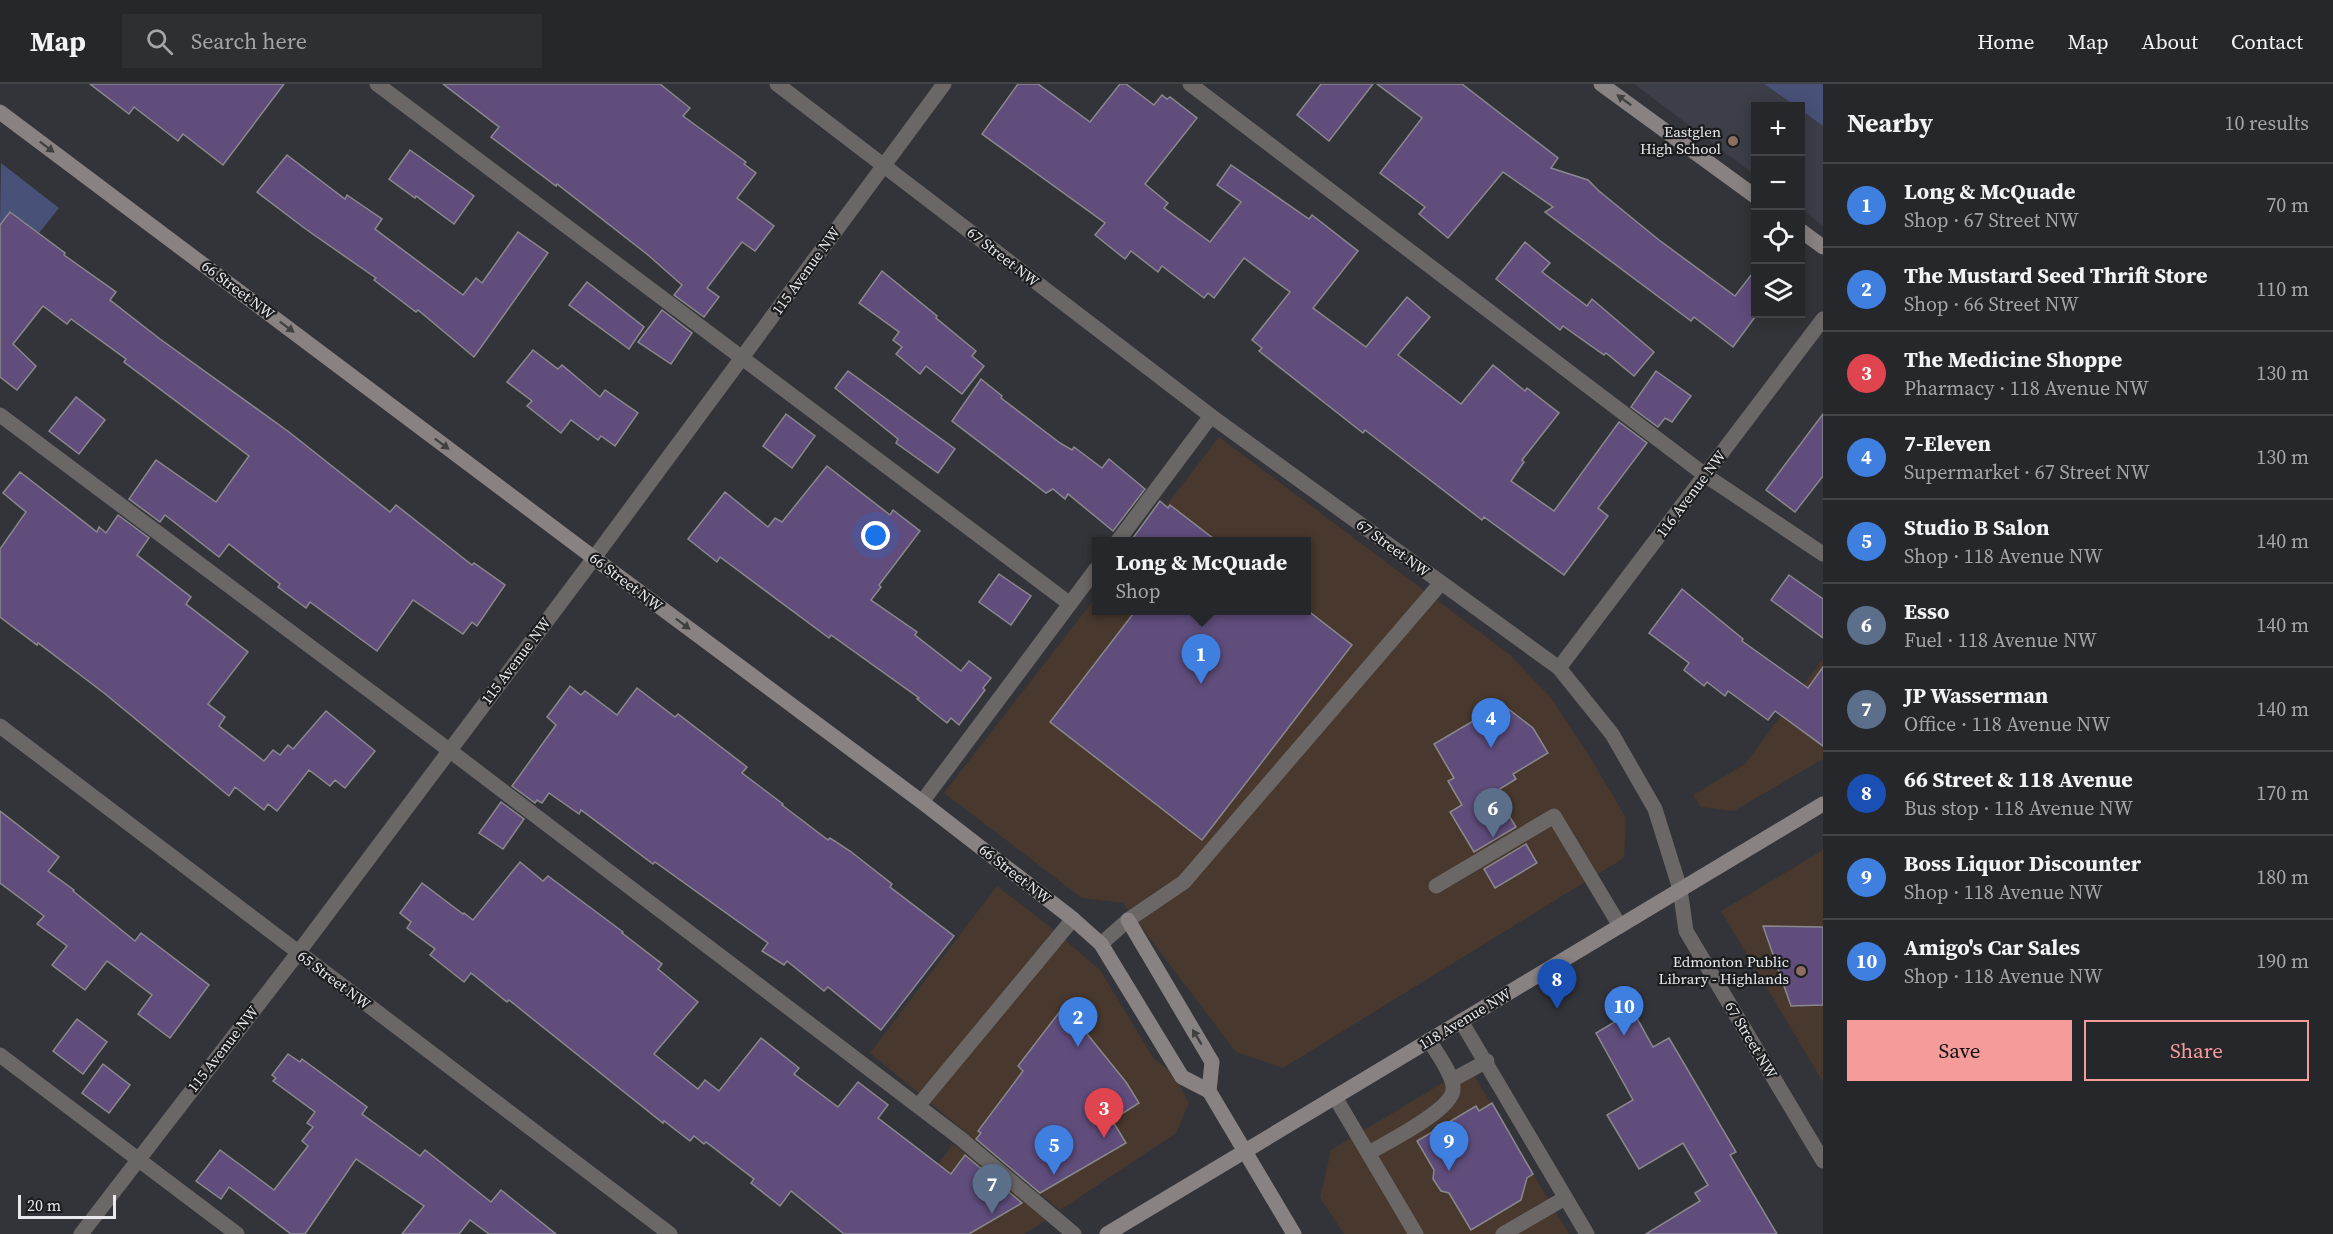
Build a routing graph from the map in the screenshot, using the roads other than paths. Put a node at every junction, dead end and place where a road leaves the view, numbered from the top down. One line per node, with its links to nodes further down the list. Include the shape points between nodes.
1 (377, 84): 12 (street)
2 (777, 84): 7 (street, 67 Street NW)
3 (944, 84): 7 (street, 115 Avenue NW)
4 (1190, 84): 15 (street)
5 (1601, 84): 8 (street, one-way to 5)
6 (0, 112): 18 (street, 66 Street NW, one-way to 18)
7 (884, 165): 12 (street, 115 Avenue NW); 14 (street, 67 Street NW)
8 (1751, 194)
9 (1805, 234): 10 (street)
10 (1823, 247)
11 (1823, 319): 15 (street, 116 Avenue NW)
12 (742, 358): 18 (street, 115 Avenue NW); 21 (street)
13 (0, 415): 24 (street)
14 (1211, 416): 16 (street); 20 (street, 67 Street NW)
15 (1706, 475): 17 (street); 22 (street, 116 Avenue NW)
16 (1121, 537)
17 (1823, 554)
18 (594, 558): 24 (street, 115 Avenue NW); 25 (street, 66 Street NW, one-way to 25)
19 (1092, 574): 21 (street)
20 (1441, 583): 22 (street, 67 Street NW); 30 (street, via 1184,882)
21 (1070, 604): 25 (street)
22 (1559, 668): 28 (street, 67 Street NW, via 1612,734 1655,809)
23 (0, 726): 33 (street, 65 Street NW)
24 (449, 750): 33 (street, 115 Avenue NW); 41 (street)
25 (922, 802): 29 (street, 66 Street NW)
26 (1823, 804): 28 (street, 118 Avenue NW)
27 (1436, 886): 31 (street, via 1554,816)
28 (1680, 889): 31 (street, 118 Avenue NW); 45 (street, 67 Street NW, via 1686,931)
29 (1073, 919): 32 (street, 66 Street NW); 41 (street)
30 (1128, 920): 32 (street); 39 (street, one-way to 30, via 1212,1062)
31 (1620, 926): 34 (street, 118 Avenue NW)
32 (1101, 944): 39 (street, 66 Street NW, via 1182,1077)
33 (298, 953): 44 (street, 115 Avenue NW); 49 (street, 65 Street NW)
34 (1461, 1021): 35 (street, 118 Avenue NW); 37 (street)
35 (1429, 1041): 38 (street); 40 (street, 118 Avenue NW)
36 (0, 1055): 44 (street)
37 (1486, 1061): 38 (street); 46 (street)
38 (1452, 1080): 43 (street, via 1454,1092 1443,1108)
39 (1209, 1091): 42 (street)
40 (1335, 1097): 42 (street, 118 Avenue NW); 43 (street)
41 (918, 1106): 50 (street)
42 (1244, 1151): 51 (street, 118 Avenue NW); 52 (street)
43 (1369, 1153): 53 (street)
44 (138, 1160): 47 (street, 115 Avenue NW); 48 (street)
45 (1823, 1161)
46 (1565, 1198): 54 (street); 55 (street)
47 (81, 1234)
48 (237, 1234)
49 (670, 1234)
50 (1074, 1234)
51 (1107, 1234)
52 (1293, 1234)
53 (1416, 1234)
54 (1503, 1234)
55 (1587, 1234)

